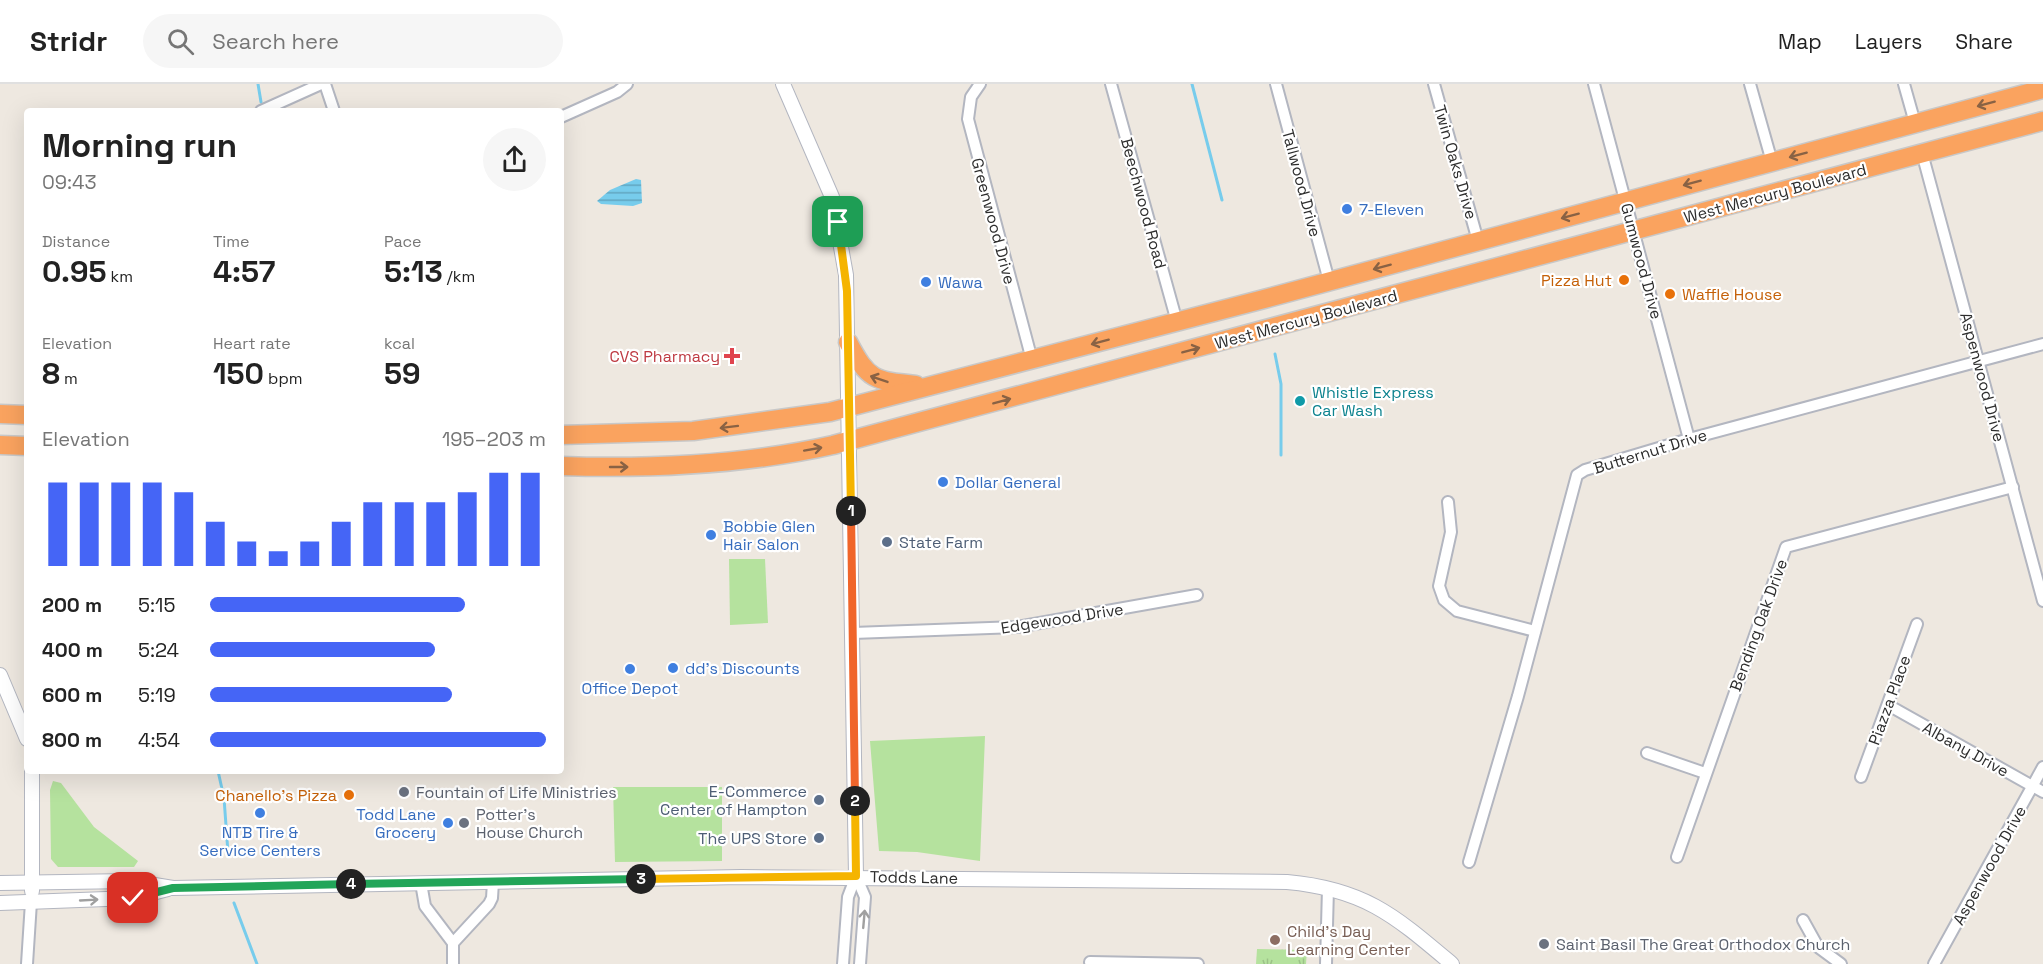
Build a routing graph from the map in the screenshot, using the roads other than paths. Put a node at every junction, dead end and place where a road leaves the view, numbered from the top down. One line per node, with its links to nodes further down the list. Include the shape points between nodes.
1 (323, 84): 12 (street); 13 (street)
2 (627, 84): 14 (street, via 618,92)
3 (783, 84): 24 (main road, via 832,197 845,259)
4 (980, 84): 26 (street, Greenwood Drive, via 971,97 968,119)
5 (1111, 84): 23 (street, Beechwood Road)
6 (1276, 84): 22 (street, Tallwood Drive)
7 (1434, 84): 21 (street, Twin Oaks Drive)
8 (1594, 84): 19 (street, Gumwood Drive)
9 (1750, 84): 18 (street)
10 (1904, 84): 16 (street)
11 (2036, 88): 16 (highway, West Mercury Boulevard, one-way to 16)
12 (268, 108)
13 (333, 108)
14 (564, 116)
15 (2043, 121): 17 (highway, West Mercury Boulevard)
16 (1915, 123): 18 (highway, West Mercury Boulevard, one-way to 18)
17 (1922, 153): 20 (highway, West Mercury Boulevard); 27 (street, Aspenwood Drive)
18 (1772, 162): 19 (highway, West Mercury Boulevard, one-way to 19)
19 (1626, 201): 20 (street, Gumwood Drive); 21 (highway, West Mercury Boulevard, one-way to 21)
20 (1634, 231): 33 (street, Gumwood Drive); 34 (highway, West Mercury Boulevard, one-way to 20)
21 (1478, 241): 22 (highway, West Mercury Boulevard, one-way to 22)
22 (1329, 281): 23 (highway, West Mercury Boulevard)
23 (1177, 322): 26 (highway, West Mercury Boulevard, one-way to 26)
24 (848, 342): 28 (highway, one-way to 24, via 873,378); 29 (main road)
25 (2043, 344): 27 (street, Butternut Drive)
26 (1032, 360): 28 (highway, West Mercury Boulevard)
27 (1978, 362): 33 (street, Butternut Drive); 38 (street, Aspenwood Drive)
28 (929, 386): 29 (highway, West Mercury Boulevard)
29 (849, 407): 32 (highway, West Mercury Boulevard, one-way to 32, via 791,419 693,431); 34 (main road)
30 (0, 414): 31 (highway)
31 (24, 415)
32 (564, 435)
33 (1689, 439): 43 (street, Butternut Drive, via 1577,475)
34 (849, 440): 37 (highway, West Mercury Boulevard, one-way to 34, via 644,467 735,460); 44 (main road)
35 (0, 445): 36 (highway)
36 (24, 446)
37 (564, 466)
38 (2013, 487): 41 (street, Aspenwood Drive); 50 (street, Bending Oak Drive, via 1786,547)
39 (1448, 502): 43 (street, via 1451,532 1439,586 1443,600 1457,611)
40 (1197, 595): 44 (street, Edgewood Drive, via 1017,627)
41 (2043, 601)
42 (1917, 624): 46 (street, Piazza Place)
43 (1535, 631): 55 (street, Butternut Drive)
44 (854, 633): 56 (main road)
45 (0, 675): 47 (main road)
46 (1888, 705): 52 (street, Piazza Place); 53 (street, Albany Drive)
47 (24, 732)
48 (1647, 753): 50 (street)
49 (2043, 766): 53 (street, Aspenwood Drive)
50 (1705, 773): 54 (street, Bending Oak Drive)
51 (32, 774): 58 (main road)
52 (1861, 777)
53 (2038, 789): 77 (street, Aspenwood Drive)
54 (1677, 857)
55 (1469, 861)
56 (856, 876): 57 (main road, Todds Lane); 62 (main road, Todds Lane, via 1287,882); 70 (street, via 848,897); 71 (street, one-way to 56, via 865,897)
57 (493, 882): 59 (main road, Todds Lane); 66 (street, via 489,904)
58 (33, 883): 60 (main road, Todds Lane); 61 (main road, Todds Lane, via 130,881); 63 (main road)
59 (421, 883): 61 (main road, Todds Lane); 66 (street, via 425,906)
60 (0, 884)
61 (173, 888): 63 (main road, Todds Lane, one-way to 61, via 133,898)
62 (1328, 888): 74 (street); 75 (main road, Todds Lane, via 1347,892 1397,918)
63 (31, 902): 64 (main road, Todds Lane); 68 (street)
64 (0, 903)
65 (1803, 920): 76 (street, via 1818,947)
66 (453, 943): 69 (street)
67 (1090, 962): 72 (street)
68 (27, 964)
69 (453, 964)
70 (843, 964)
71 (860, 964)
72 (1165, 964): 73 (street)
73 (1198, 964)
74 (1326, 964)
75 (1452, 964)
76 (1841, 964)
77 (1934, 964)

